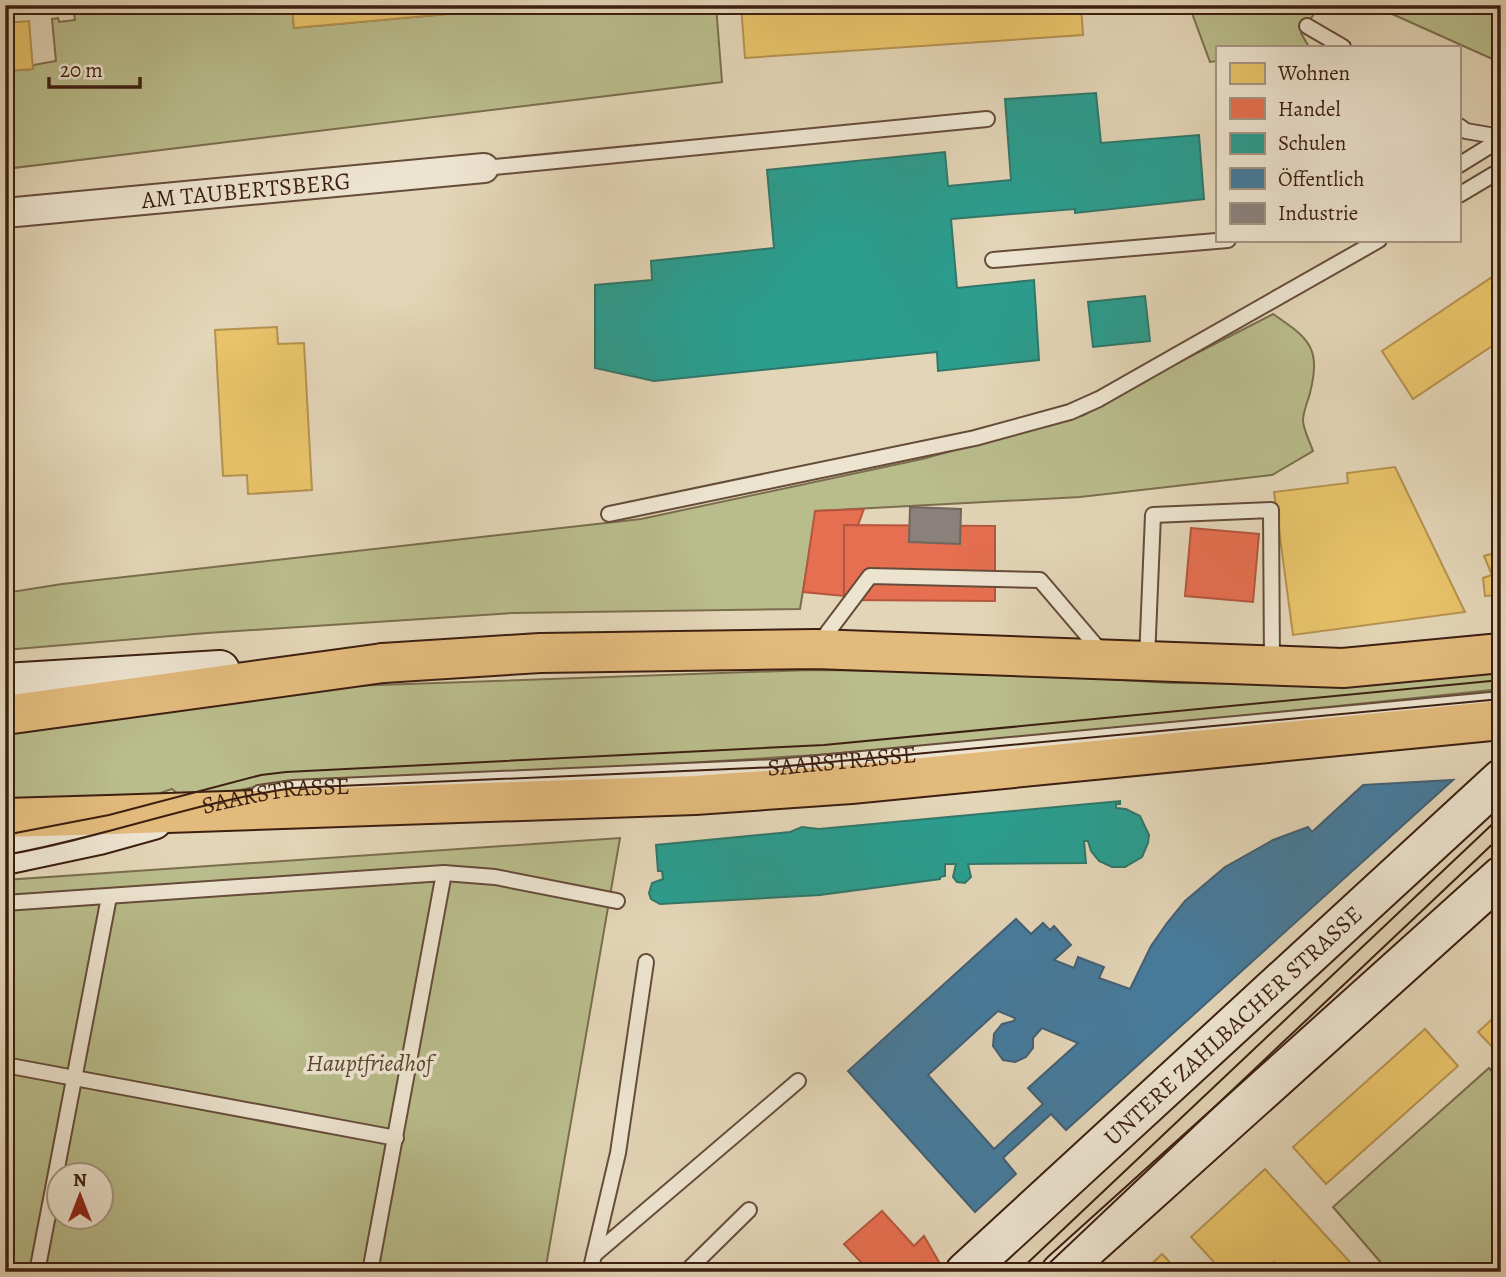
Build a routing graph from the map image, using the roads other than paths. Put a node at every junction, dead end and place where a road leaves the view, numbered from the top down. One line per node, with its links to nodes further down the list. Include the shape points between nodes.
1 (1307, 26): 2 (lane)
2 (1341, 46)
3 (987, 119): 7 (lane)
4 (1460, 127): 5 (lane)
5 (1501, 138): 6 (lane)
6 (1460, 164)
7 (484, 168): 10 (street, AM TAUBERTSBERG)
8 (1501, 170): 9 (lane)
9 (1460, 194)
10 (5, 213)
11 (1216, 241): 13 (lane)
12 (1375, 242): 14 (lane, via 1070,412 975,438)
13 (993, 260)
14 (609, 514)
15 (815, 649): 17 (main road); 17 (lane, via 870,576 1040,580); 19 (main road, via 540,653)
16 (1501, 653): 20 (main road, via 1343,668)
17 (1109, 661): 18 (main road)
18 (1147, 662): 20 (main road); 20 (lane, via 1153,515 1270,510)
19 (383, 663): 21 (street); 23 (main road)
20 (1272, 666)
21 (5, 683)
22 (1501, 699): 26 (lane, SAARSTRASSE, via 777,766 293,788)
23 (5, 715)
24 (1501, 720): 26 (main road, SAARSTRASSE, via 708,794)
25 (1501, 779): 45 (street, UNTERE ZAHLBACHER STRASSE)
26 (183, 811): 27 (main road, SAARSTRASSE); 28 (street, SAARSTRASSE)
27 (5, 818)
28 (5, 855)
29 (444, 873): 31 (lane); 32 (lane, via 495,877); 38 (lane)
30 (1501, 876): 46 (street)
31 (109, 897): 33 (lane); 36 (lane)
32 (617, 901)
33 (5, 903)
34 (646, 962): 40 (lane, via 618,1153)
35 (5, 1065): 36 (lane)
36 (74, 1078): 38 (lane); 41 (lane)
37 (798, 1081): 40 (lane)
38 (396, 1138): 42 (lane)
39 (749, 1210): 44 (lane)
40 (594, 1255): 43 (lane)
41 (37, 1272)
42 (370, 1272)
43 (590, 1272)
44 (686, 1272)
45 (965, 1272)
46 (1061, 1272)

